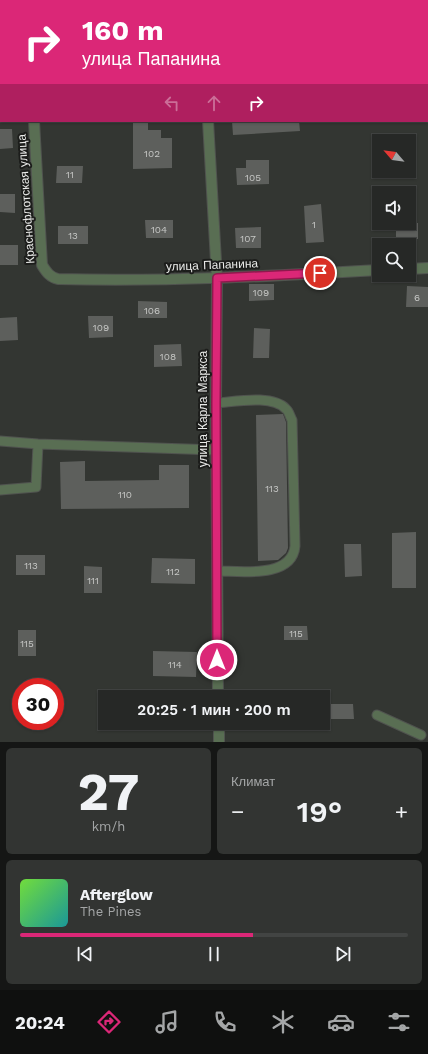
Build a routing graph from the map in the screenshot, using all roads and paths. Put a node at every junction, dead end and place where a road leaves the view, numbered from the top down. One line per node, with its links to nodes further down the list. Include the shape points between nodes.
1 (34, 122): 6 (street, Краснофлотская улица, via 42,265)
2 (208, 122): 7 (street, улица Карла Маркса)
3 (428, 268): 4 (street)
4 (416, 269)
5 (372, 270): 7 (street, улица Папанина)
6 (47, 274): 7 (street, улица Папанина, via 58,279)
7 (217, 278): 8 (street, улица Карла Маркса)
8 (216, 403): 11 (street, улица Карла Маркса); 13 (lane, via 266,400 287,409 292,420 295,546 289,561 281,568 268,571)
9 (0, 441): 10 (lane)
10 (38, 444): 11 (lane); 12 (lane, via 36,487)
11 (216, 450): 13 (street, улица Карла Маркса)
12 (0, 490)
13 (216, 571): 14 (street, улица Карла Маркса)
14 (218, 690)
15 (377, 715): 17 (lane)
16 (219, 730): 18 (street)
17 (424, 737)
18 (219, 742)

